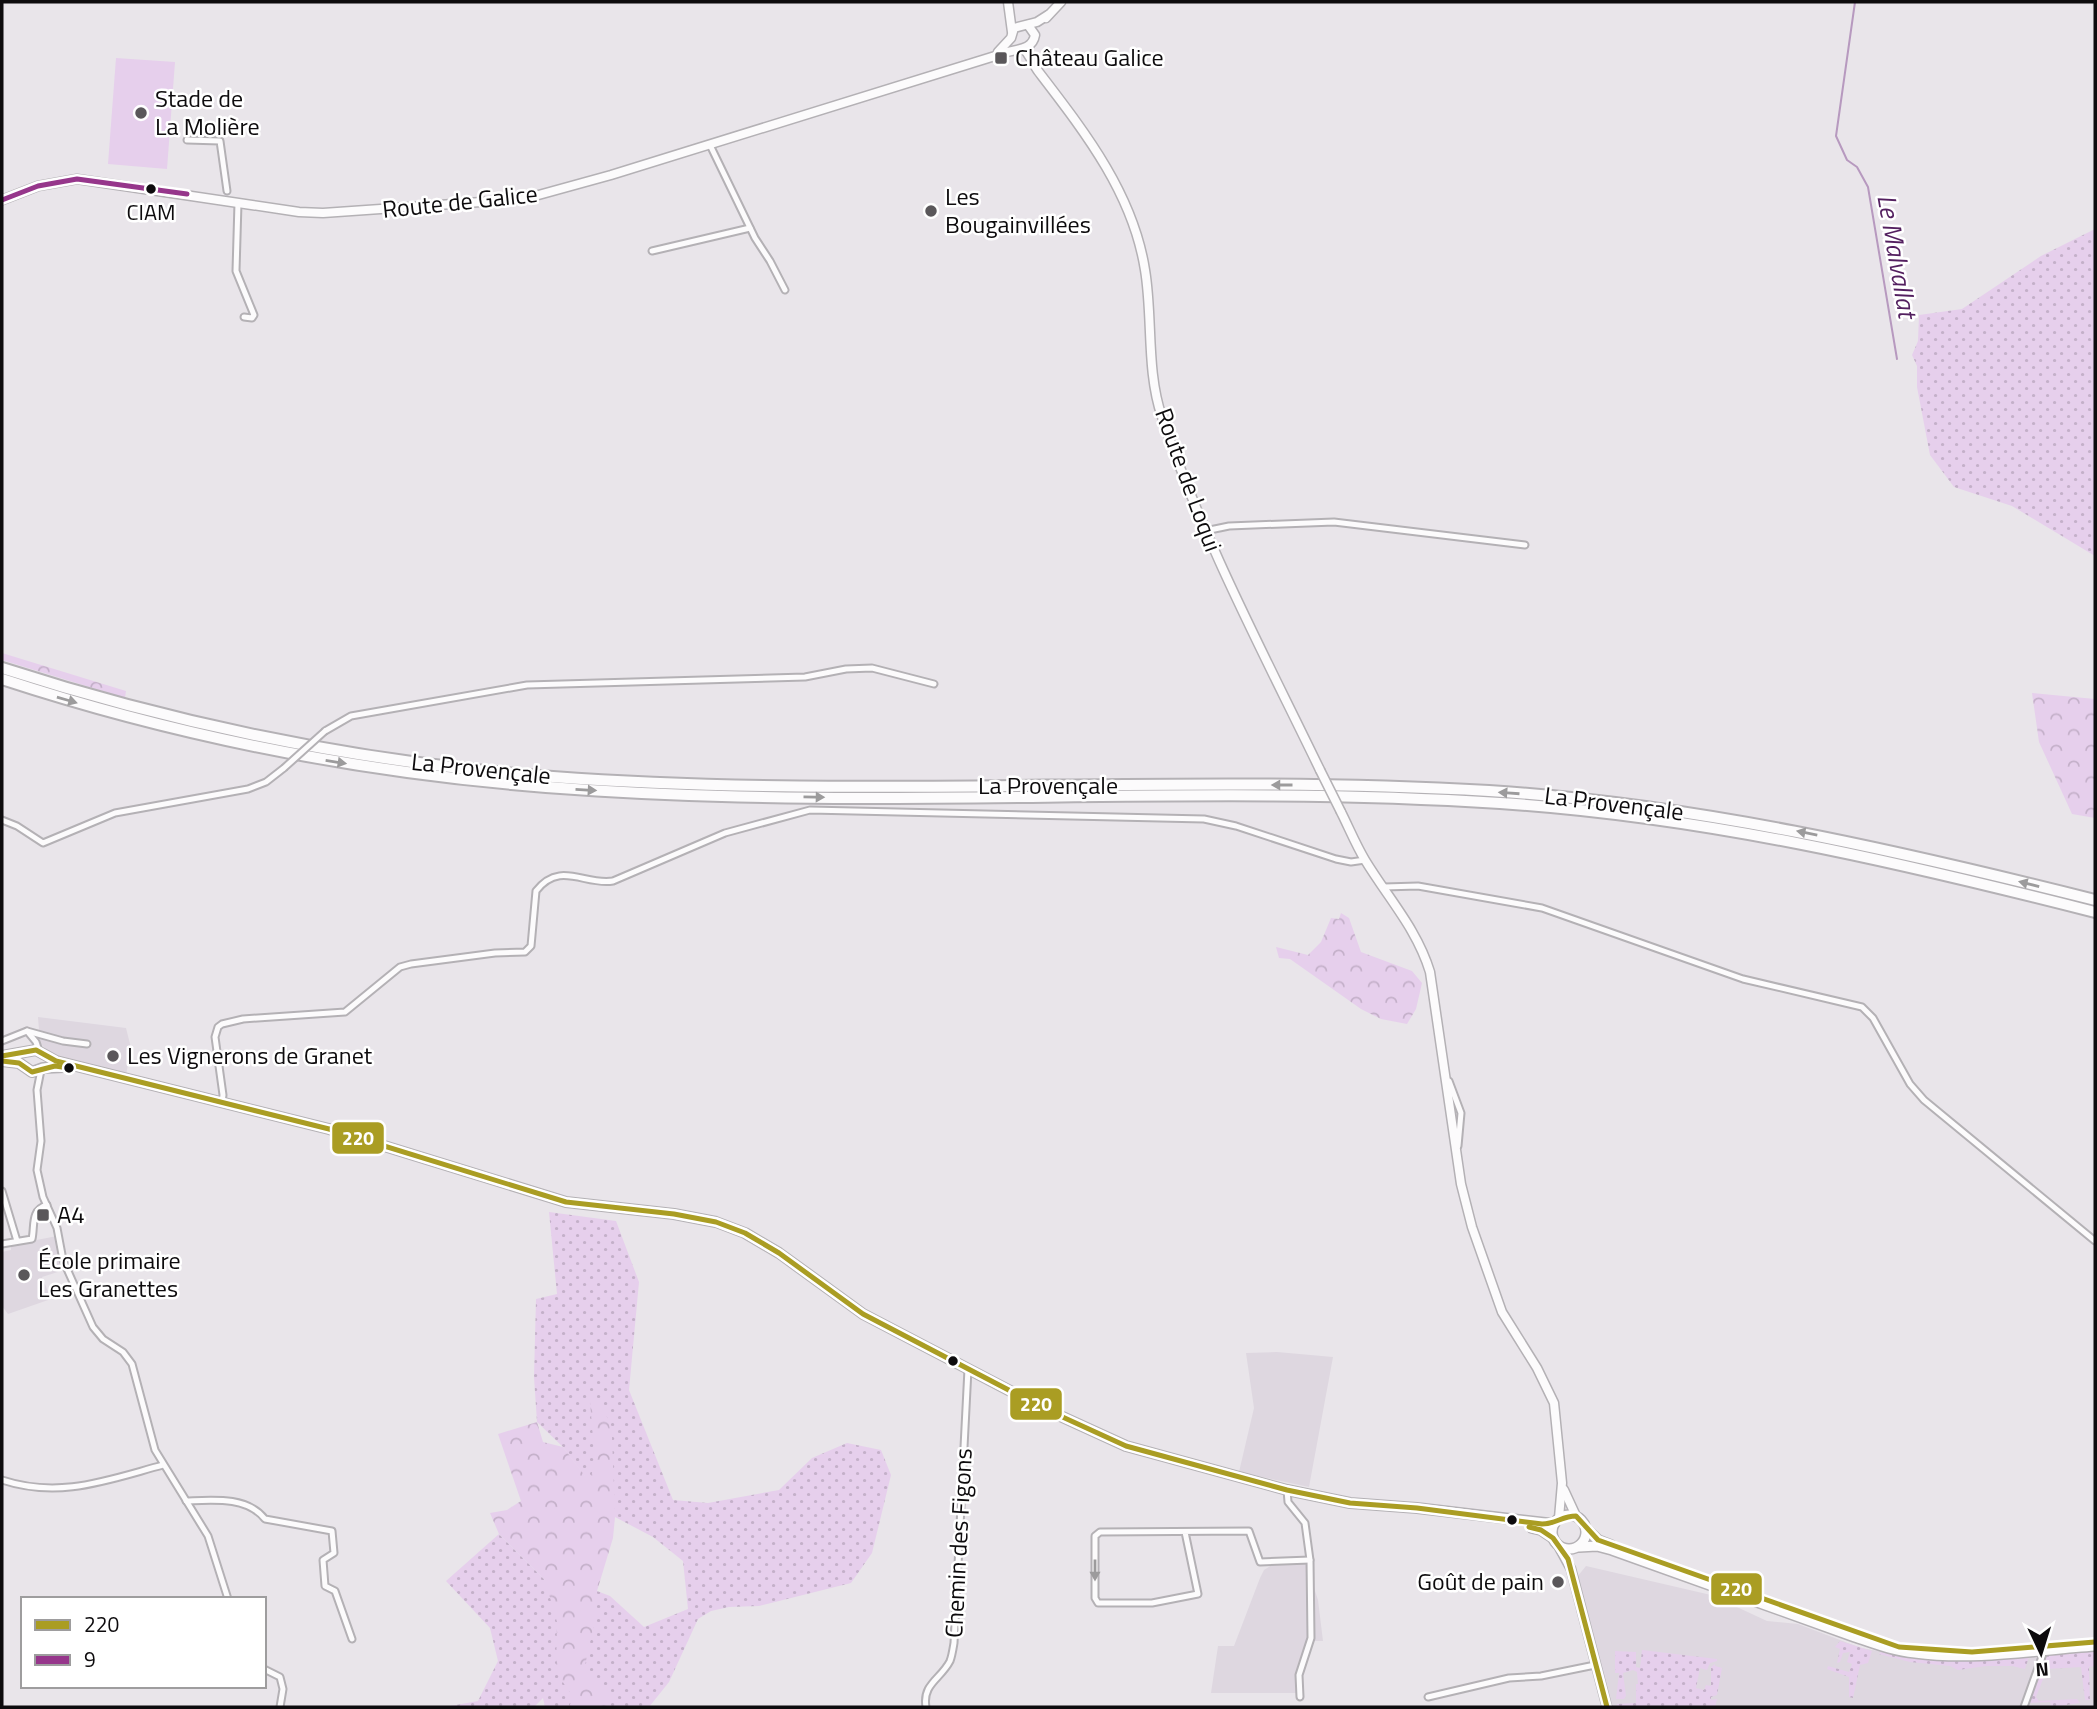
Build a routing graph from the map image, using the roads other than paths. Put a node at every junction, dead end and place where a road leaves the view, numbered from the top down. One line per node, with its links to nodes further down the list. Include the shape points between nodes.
1 (1060, 2): 3 (street)
2 (1008, 3): 4 (street); 5 (street)
3 (1048, 15): 4 (street); 6 (street)
4 (1025, 25): 5 (street); 6 (street)
5 (1011, 35): 7 (street, Route de Loqui); 8 (street)
6 (1034, 40): 7 (street, Route de Galice); 9 (street)
7 (1021, 48): 8 (street, Route de Galice); 9 (street, Route de Loqui)
8 (991, 57): 11 (street, Route de Galice)
9 (1037, 70): 19 (street, Route de Loqui, via 1101,157 1132,220 1145,270 1160,414)
10 (187, 140): 12 (street, via 220,141)
11 (710, 145): 14 (street, Route de Galice, via 524,199 323,213); 15 (street)
12 (227, 191)
13 (2, 200): 14 (street, Route de Galice, via 38,186 77,179)
14 (238, 203): 18 (street, via 236,271 254,315)
15 (750, 228): 16 (street); 17 (street)
16 (652, 251)
17 (785, 290)
18 (244, 317)
19 (1204, 532): 20 (street, via 1229,526 1334,522); 25 (street, Route de Loqui, bridge)
20 (1525, 545)
21 (2, 668): 27 (highway, La Provençale, one-way to 21, via 1813,834 1667,809 1539,795 1321,785 748,786 471,769 227,730)
22 (2, 680): 28 (highway, La Provençale, one-way to 28, via 225,741 467,780 731,796 1335,796 1527,805 1655,818 1772,837)
23 (934, 684): 24 (street, bridge, via 873,668 805,677 533,684 351,716 325,731 265,782 115,813 43,843)
24 (2, 820)
25 (1365, 860): 26 (street, Route de Loqui); 38 (street, via 1336,859 1205,819 802,811 715,837 612,881 573,874 547,881 536,891 531,946 525,952 400,967 339,1014 283,1015 222,1024 215,1037)
26 (1384, 887): 42 (street, via 1418,886 1542,908 1743,979 1862,1007 1924,1100); 47 (street, Route de Loqui, via 1425,955 1472,1227 1508,1323 1554,1403)
27 (2095, 900)
28 (2095, 912)
29 (29, 1033): 30 (street); 31 (street); 32 (street)
30 (2, 1041)
31 (87, 1044)
32 (35, 1052): 33 (main road); 34 (main road, via 24,1057); 35 (main road); 36 (main road, via 46,1062)
33 (2, 1059): 34 (main road)
34 (27, 1068): 36 (main road); 37 (street)
35 (83, 1068): 36 (main road); 38 (main road)
36 (42, 1069): 37 (street)
37 (37, 1090): 40 (street, via 41,1141 37,1170)
38 (222, 1102): 44 (main road, via 329,1129 566,1202 716,1222 779,1252 863,1314)
39 (2, 1191): 41 (street)
40 (47, 1205): 41 (street, via 34,1218 32,1239); 45 (street, via 64,1263 93,1327 132,1364)
41 (17, 1241): 43 (street)
42 (2095, 1241)
43 (2, 1244)
44 (968, 1369): 48 (main road, via 1126,1447); 69 (street, Chemin des Figons, via 954,1643 950,1662 930,1684)
45 (163, 1465): 46 (street, via 67,1489); 49 (street)
46 (2, 1480)
47 (1562, 1483): 51 (street); 52 (street)
48 (1287, 1490): 50 (main road); 58 (street, via 1288,1502 1304,1523)
49 (186, 1501): 60 (street, via 212,1546); 61 (street, via 231,1500 259,1511 265,1519 332,1531 334,1553 323,1560 325,1586 335,1591)
50 (1368, 1505): 52 (main road); 55 (main road, via 1520,1525)
51 (1576, 1516): 52 (main road); 53 (main road)
52 (1556, 1521): 55 (main road)
53 (1586, 1529): 57 (main road); 62 (main road, via 1598,1540 1899,1647 1955,1652)
54 (1185, 1532): 54 (street, one-way to 54, via 1100,1532 1095,1536 1098,1603 1152,1603 1198,1594); 58 (street, via 1250,1531 1261,1562)
55 (1553, 1538): 56 (main road)
56 (1559, 1547): 57 (main road); 59 (street)
57 (1580, 1547): 59 (street); 63 (main road, via 1612,1550 1884,1647 1935,1655)
58 (1310, 1560): 66 (street, via 1311,1638 1299,1675)
59 (1571, 1569): 64 (street)
60 (227, 1597)
61 (352, 1639)
62 (2095, 1644): 63 (main road)
63 (2044, 1650): 71 (street)
64 (1595, 1665): 67 (street); 70 (street)
65 (266, 1670): 68 (street, via 280,1677)
66 (1300, 1697)
67 (1428, 1697)
68 (281, 1707)
69 (926, 1707)
70 (1607, 1707)
71 (2024, 1707)

